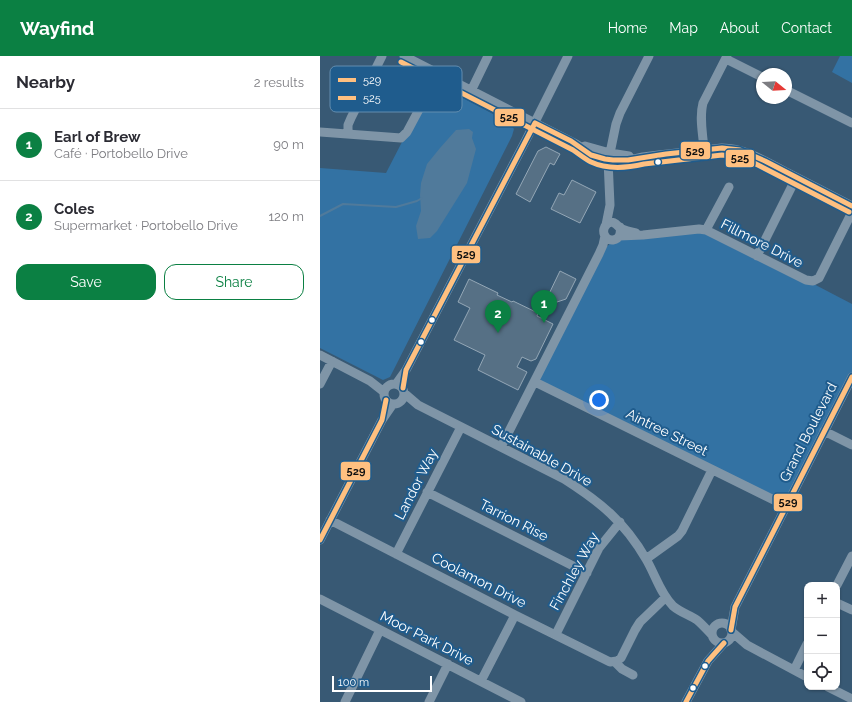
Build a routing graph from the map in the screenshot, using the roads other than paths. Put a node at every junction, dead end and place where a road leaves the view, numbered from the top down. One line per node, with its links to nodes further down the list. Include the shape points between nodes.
1 (382, 56): 7 (street)
2 (404, 56): 8 (street)
3 (488, 56): 11 (street)
4 (568, 56): 15 (street)
5 (649, 56): 20 (street, via 620,113)
6 (726, 58): 9 (street); 19 (street, via 701,110)
7 (377, 66)
8 (423, 66)
9 (756, 74)
10 (462, 86): 11 (street)
11 (471, 90): 15 (street)
12 (792, 93): 16 (street)
13 (354, 112): 18 (street, via 348,125)
14 (418, 112): 18 (street, via 401,138)
15 (535, 123): 20 (street, via 576,144); 37 (street)
16 (852, 123)
17 (320, 132): 18 (street)
18 (348, 133)
19 (704, 150): 20 (street, via 643,157); 21 (street, via 739,150)
20 (609, 156): 23 (street)
21 (796, 178): 24 (street); 31 (street)
22 (729, 187): 27 (street)
23 (610, 205): 26 (street); 28 (street)
24 (852, 206)
25 (852, 212): 31 (street, Fillmore Drive, via 819,278 806,280)
26 (606, 225): 28 (street, via 611,222); 29 (street, via 603,230)
27 (706, 230): 28 (street, Fillmore Drive, via 643,235); 31 (street, Fillmore Drive)
28 (618, 231): 29 (street, via 609,239); 30 (street)
29 (605, 236): 30 (street)
30 (599, 254): 35 (street)
31 (757, 256)
32 (320, 355): 33 (street, Sustainable Drive)
33 (332, 361): 36 (street); 37 (street, Sustainable Drive)
34 (852, 377): 39 (street, Grand Boulevard)
35 (535, 382): 41 (street); 42 (street, Aintree Street)
36 (320, 384)
37 (394, 393): 38 (street, Sustainable Drive); 45 (street)
38 (461, 427): 41 (street, Sustainable Drive); 43 (street, Landor Way)
39 (824, 431): 40 (street); 44 (street, Grand Boulevard)
40 (852, 445)
41 (501, 447): 46 (street, Sustainable Drive, via 564,479)
42 (712, 470): 44 (street, Aintree Street); 50 (street, via 682,531)
43 (428, 492): 48 (street, Landor Way); 51 (street, Tarrion Rise)
44 (786, 506): 56 (street, Grand Boulevard)
45 (330, 520): 47 (street); 48 (street, Coolamon Drive)
46 (620, 522): 50 (street, Sustainable Drive); 51 (street, Finchley Way, via 600,548)
47 (320, 540)
48 (396, 554): 58 (street, Coolamon Drive)
49 (852, 556): 52 (street)
50 (646, 559): 53 (street, Sustainable Drive)
51 (587, 573): 63 (street, Finchley Way)
52 (839, 582)
53 (666, 597): 59 (street, Sustainable Drive, via 673,606); 69 (street, via 640,622 622,656)
54 (320, 599): 61 (street, Moor Park Drive)
55 (840, 604): 57 (street)
56 (735, 607): 60 (street, Grand Boulevard); 62 (street, Grand Boulevard)
57 (852, 610)
58 (515, 614): 63 (street, Coolamon Drive); 74 (street)
59 (697, 620): 60 (street, Sustainable Drive); 64 (street, Sustainable Drive)
60 (719, 624): 62 (street, via 727,625); 64 (street, via 713,629)
61 (380, 630): 70 (street, Moor Park Drive); 78 (street)
62 (732, 631): 65 (street, via 731,638); 66 (street)
63 (556, 634): 69 (street, Coolamon Drive, via 610,662)
64 (712, 636): 65 (street, via 717,642); 68 (street)
65 (726, 642): 66 (street); 68 (street)
66 (747, 646): 71 (street)
67 (804, 650): 71 (street)
68 (708, 661): 80 (street)
69 (616, 662): 72 (street, Coolamon Drive)
70 (448, 664): 74 (street, Moor Park Drive); 79 (street)
71 (794, 670): 73 (street)
72 (633, 675)
73 (804, 675)
74 (481, 681): 77 (street, Moor Park Drive)
75 (833, 690): 76 (street)
76 (848, 699)
77 (517, 701)
78 (345, 702)
79 (429, 702)
80 (686, 702)

